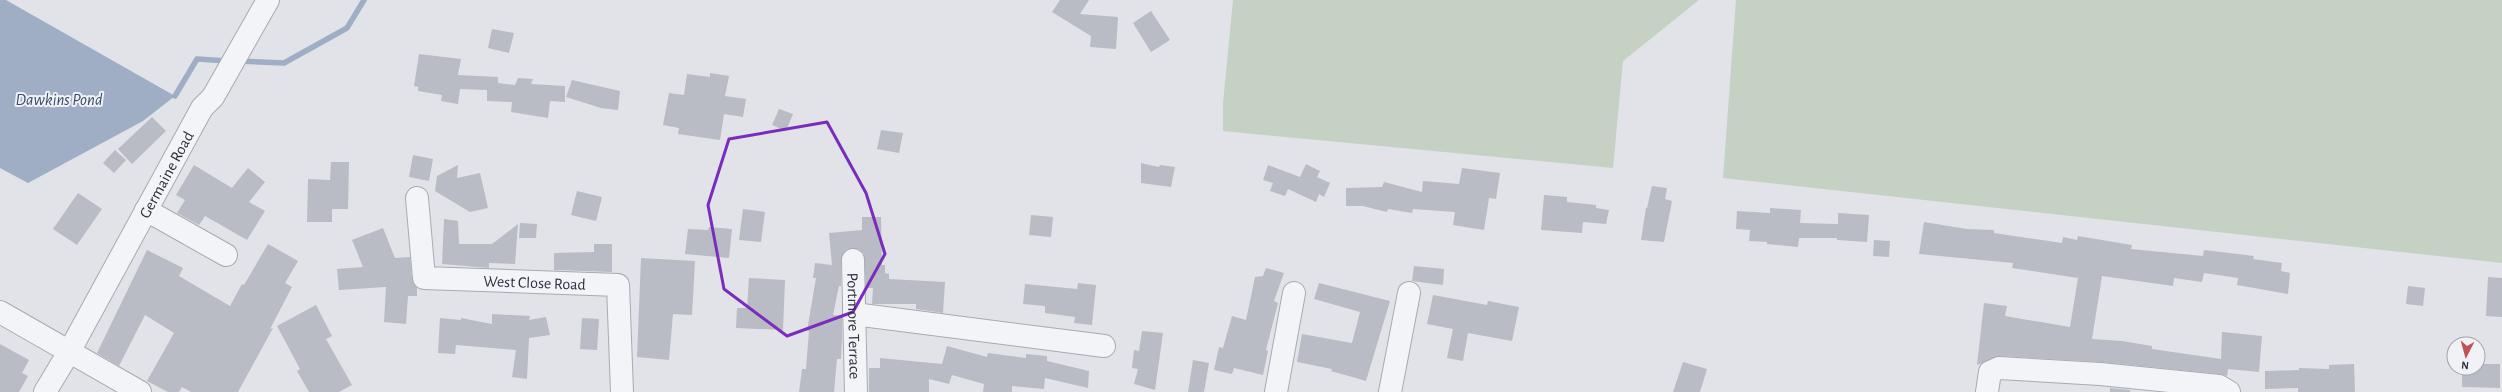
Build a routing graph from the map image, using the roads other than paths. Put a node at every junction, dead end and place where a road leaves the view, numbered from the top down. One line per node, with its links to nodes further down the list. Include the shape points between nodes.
1 (268, 0): 3 (street, Germaine Road, via 213,97 202,108)
2 (417, 198): 15 (street, West Close Road, via 424,278 618,285)
3 (146, 210): 4 (street); 11 (street, Germaine Road)
4 (226, 255)
5 (853, 260): 9 (street, Portmore Terrace)
6 (1294, 293): 17 (street)
7 (1409, 293): 18 (street)
8 (0, 312): 11 (street)
9 (854, 314): 10 (street); 16 (street, Portmore Terrace)
10 (1104, 346)
11 (68, 352): 13 (street, Germaine Road); 14 (street)
12 (2100, 383): 19 (street, via 1999,368 1990,372); 20 (street, via 2219,386)
13 (45, 392)
14 (140, 392)
15 (622, 392)
16 (856, 392)
17 (1276, 392)
18 (1390, 392)
19 (1987, 392)
20 (2229, 392)

